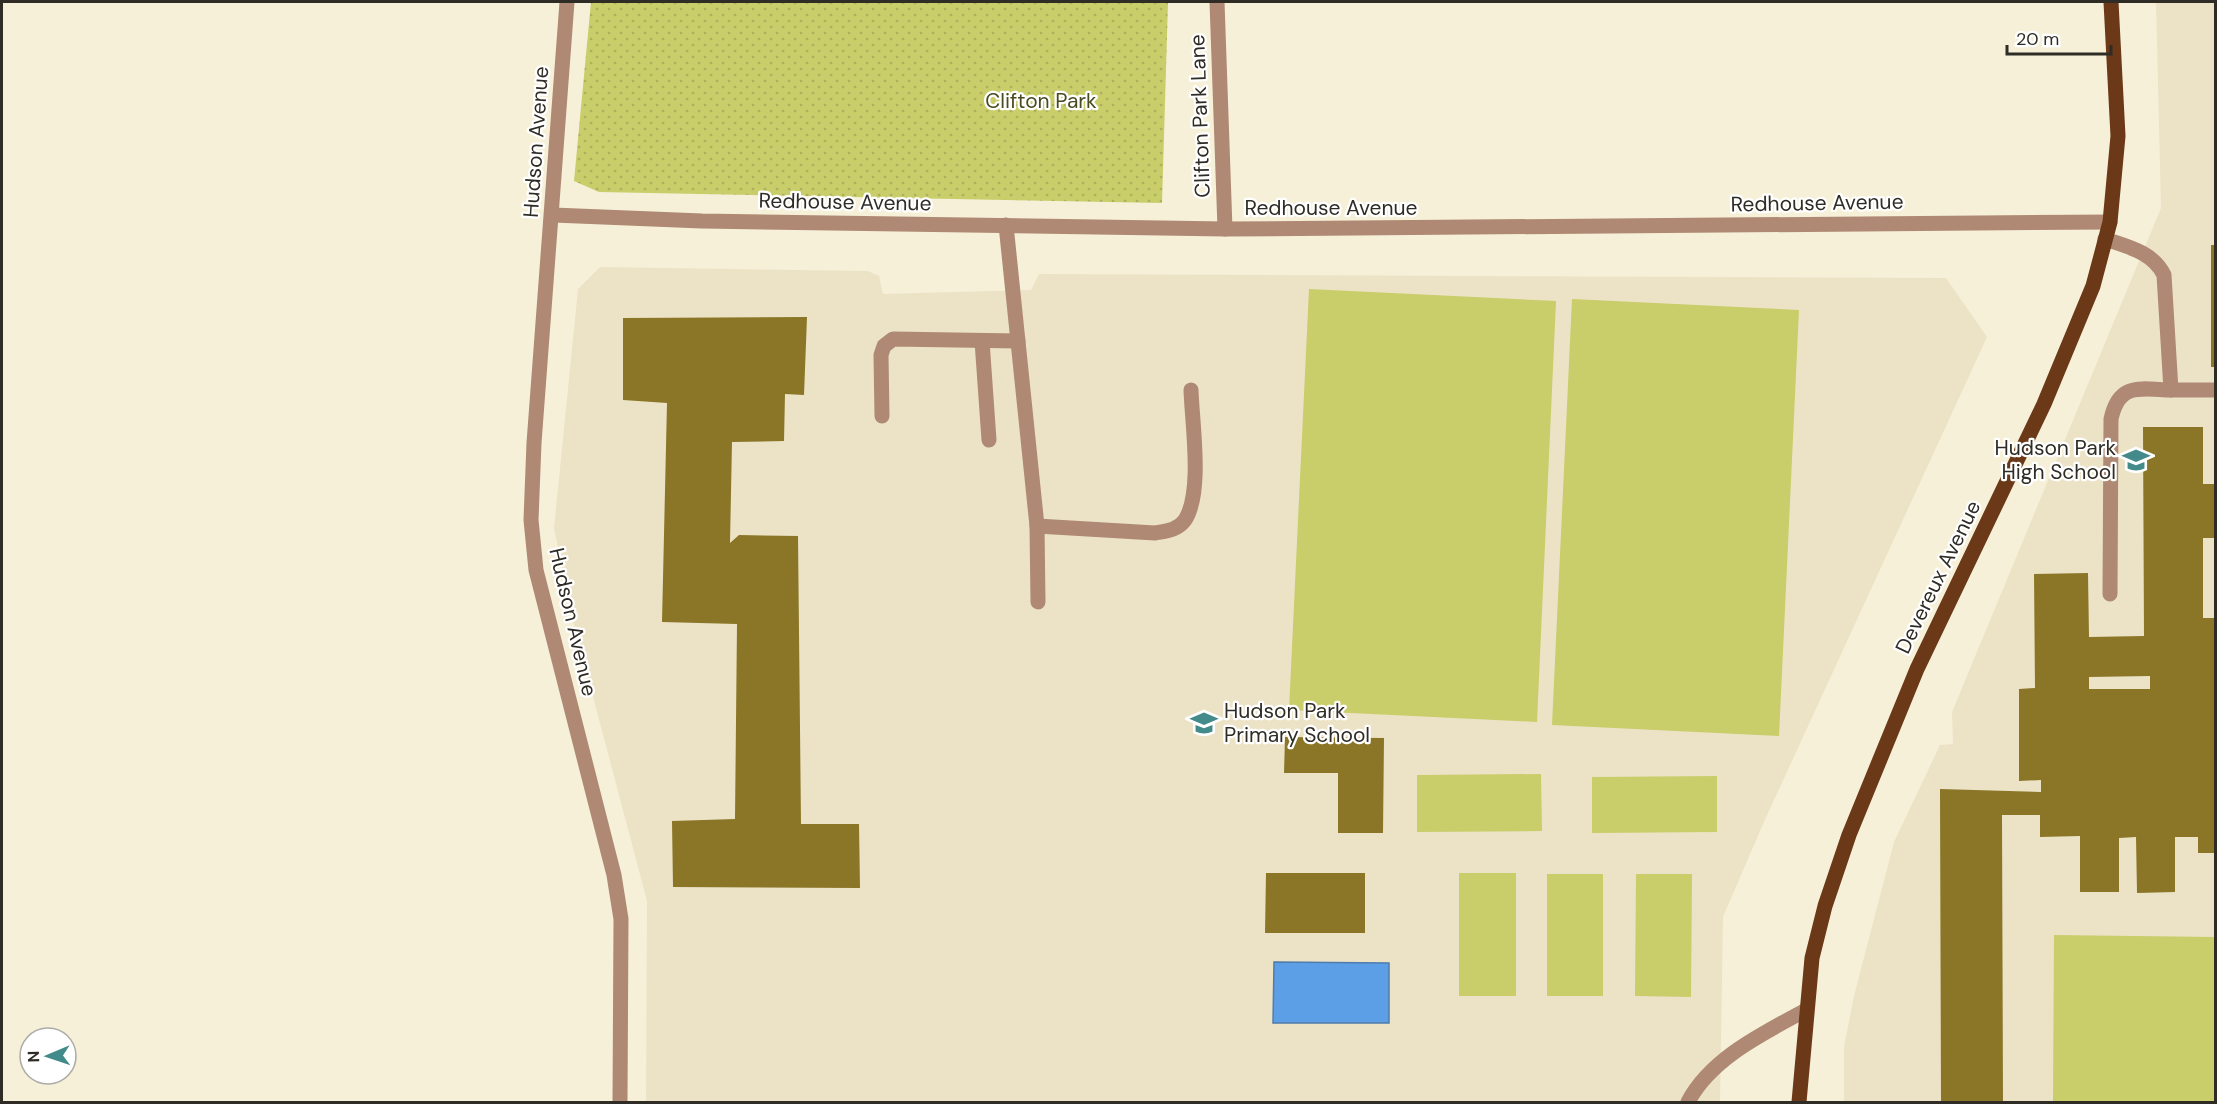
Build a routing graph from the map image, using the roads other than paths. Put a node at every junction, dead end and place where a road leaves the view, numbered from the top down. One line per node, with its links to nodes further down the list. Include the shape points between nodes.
1 (567, 2): 4 (street, Hudson Avenue)
2 (1217, 2): 7 (street, Clifton Park Lane)
3 (2111, 2): 5 (main road, Devereux Avenue, via 2118,136)
4 (553, 214): 6 (street, Redhouse Avenue, via 702,221); 20 (street, Hudson Avenue, via 531,520 536,570 614,875 621,919)
5 (2110, 222): 7 (street, Redhouse Avenue); 8 (main road, Devereux Avenue)
6 (1006, 225): 7 (street, Redhouse Avenue); 10 (street)
7 (1225, 229)
8 (2105, 239): 12 (street, via 2145,254 2160,266 2164,275); 19 (main road, Devereux Avenue, via 2084,313 1917,669 1849,836 1812,958)
9 (981, 340): 10 (street); 14 (street, via 893,339 881,355); 15 (street)
10 (1018, 341): 16 (street)
11 (1191, 390): 16 (street, via 1194,489 1184,522 1155,533)
12 (2170, 390): 13 (street); 17 (street, via 2132,389 2120,396 2113,408)
13 (2216, 390)
14 (882, 416)
15 (989, 440)
16 (1037, 526): 18 (street)
17 (2109, 594)
18 (1038, 602)
19 (1806, 1010): 21 (street, via 1749,1042 1719,1065); 22 (main road, Devereux Avenue)
20 (621, 1102)
21 (1688, 1102)
22 (1800, 1102)

